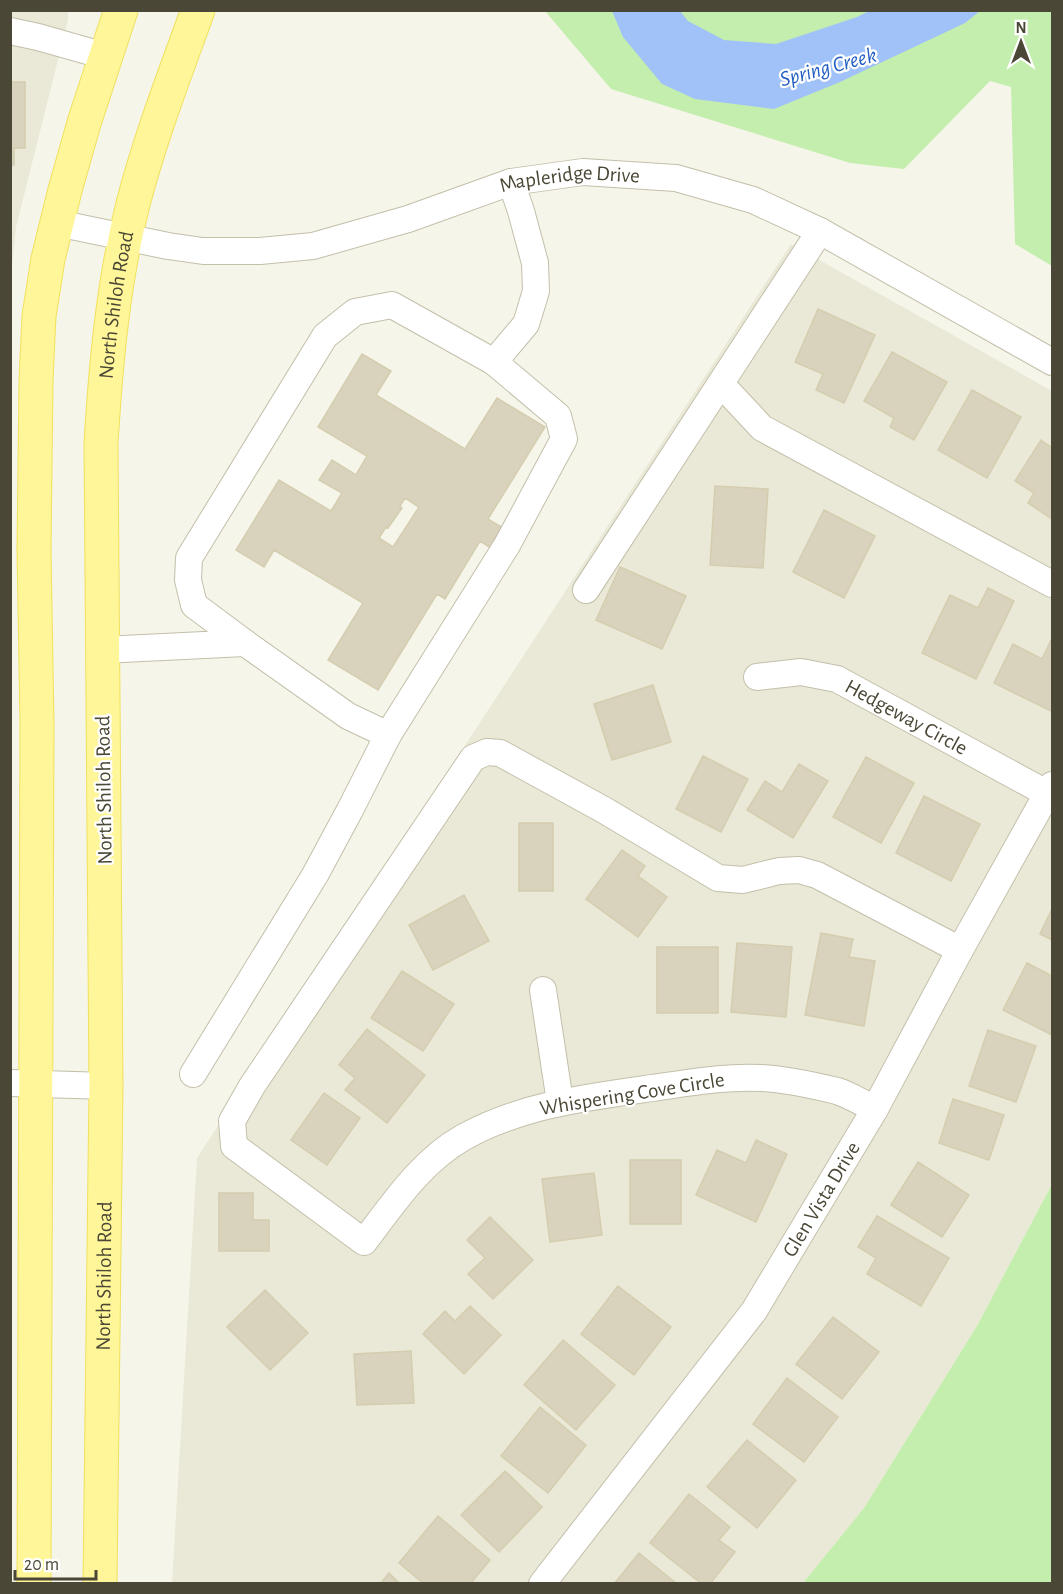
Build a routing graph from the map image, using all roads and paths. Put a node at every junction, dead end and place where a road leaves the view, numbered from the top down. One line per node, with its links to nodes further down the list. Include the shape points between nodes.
1 (121, 10): 4 (main road)
2 (198, 10): 8 (main road, North Shiloh Road, via 150,145)
3 (10, 31): 4 (street)
4 (105, 56): 6 (main road)
5 (511, 182): 7 (street, Mapleridge Drive, via 583,172 676,178 753,200); 8 (street, Mapleridge Drive, via 408,219 313,246 203,251); 9 (street, via 535,263 537,291 526,324)
6 (57, 223): 8 (street, Mapleridge Drive); 22 (main road, via 39,316 36,381 37,724)
7 (820, 231): 10 (street, Mapleridge Drive); 11 (street)
8 (125, 237): 15 (main road, North Shiloh Road, via 112,306 104,388)
9 (494, 362): 14 (street, via 392,305 355,312 325,336 189,558 188,580 194,605); 17 (street, via 558,416 564,439 507,545)
10 (1053, 362)
11 (720, 384): 12 (street, via 762,428); 13 (street)
12 (1053, 584)
13 (586, 590)
14 (245, 643): 15 (street); 17 (street, via 348,716)
15 (102, 650): 23 (main road, North Shiloh Road)
16 (757, 676): 18 (street, Hedgeway Circle, via 801,672 837,679)
17 (388, 735): 21 (street, via 315,875)
18 (1050, 789): 19 (street, Glen Vista Drive)
19 (960, 950): 24 (street, Whispering Cove Circle, via 817,875 799,870 743,880 718,878 500,753 487,752 473,758 252,1086 232,1121 234,1146 364,1242 410,1182 462,1138 500,1120); 25 (street, Glen Vista Drive)
20 (543, 990): 24 (street)
21 (193, 1074)
22 (22, 1083): 23 (street); 26 (main road)
23 (106, 1086): 27 (main road, North Shiloh Road)
24 (560, 1102): 25 (street, Whispering Cove Circle, via 742,1077 837,1091)
25 (874, 1109): 28 (street, Glen Vista Drive, via 754,1311)
26 (34, 1584)
27 (100, 1584)
28 (542, 1584)

